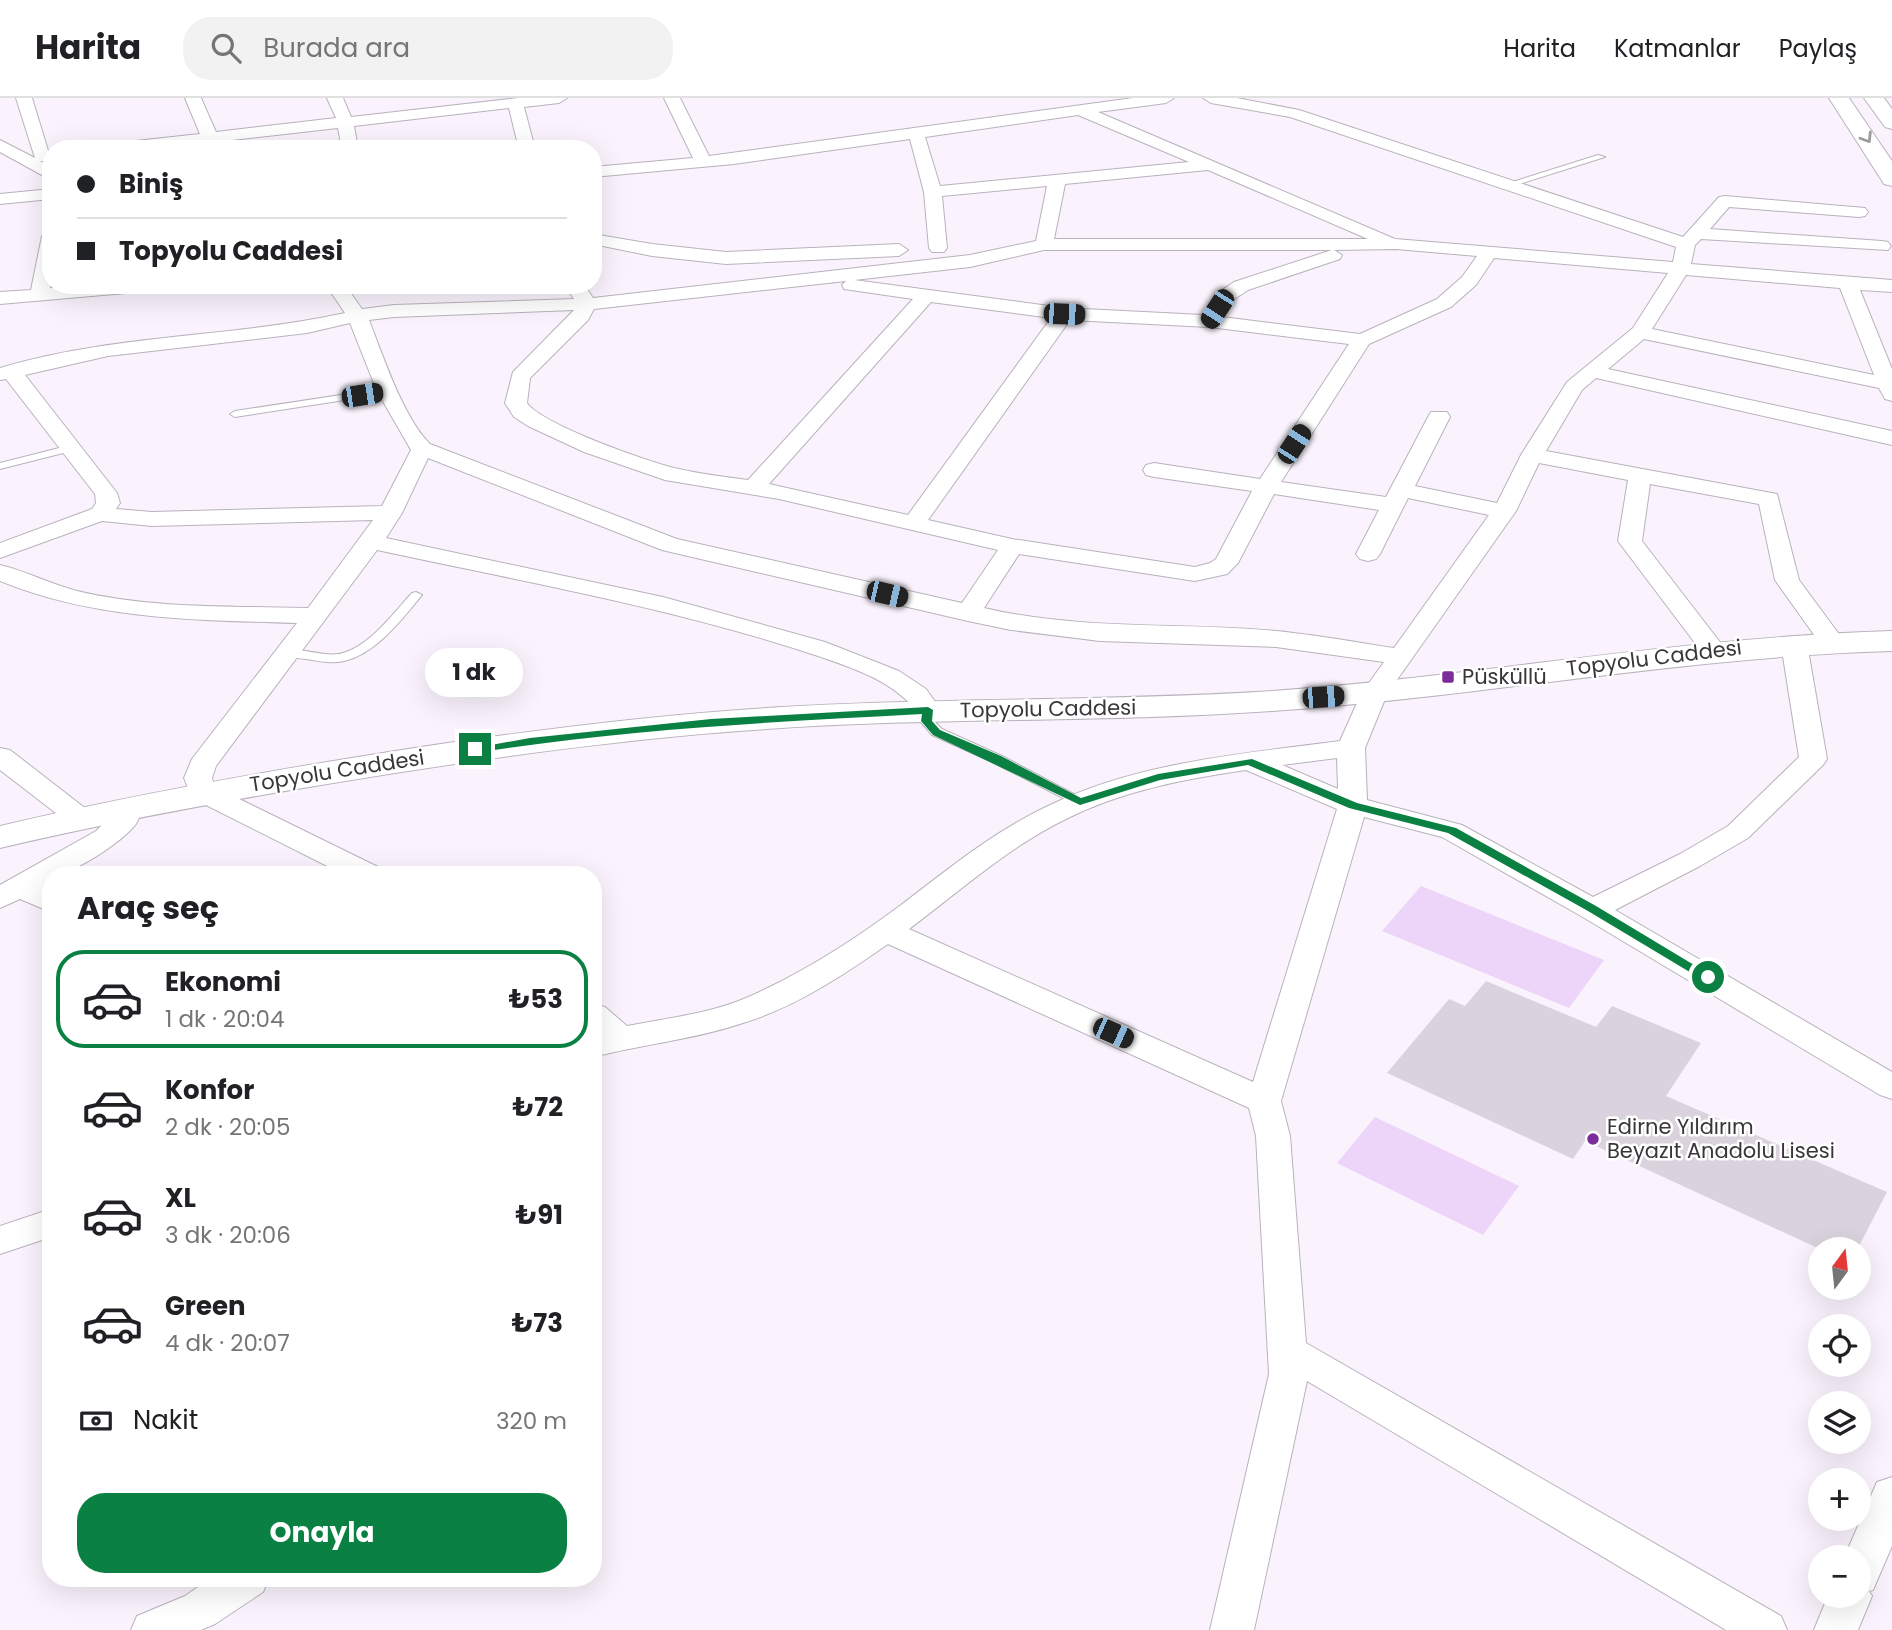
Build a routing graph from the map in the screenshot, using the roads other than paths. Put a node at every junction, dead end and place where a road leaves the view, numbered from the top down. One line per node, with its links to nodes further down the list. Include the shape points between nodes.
1 (24, 98): 20 (street)
2 (193, 98): 15 (street)
3 (335, 98): 12 (street)
4 (559, 98): 10 (street)
5 (672, 98): 25 (street)
6 (1166, 98): 11 (street)
7 (1212, 98): 31 (street, via 1293,113)
8 (1839, 98): 30 (street, one-way to 30)
9 (1874, 98): 13 (street)
10 (516, 104): 12 (street); 18 (street)
11 (1078, 109): 14 (street); 26 (street)
12 (345, 122): 15 (street); 17 (street)
13 (1892, 123)
14 (916, 132): 25 (street); 32 (street)
15 (210, 136): 16 (street)
16 (179, 140)
17 (349, 140)
18 (525, 140)
19 (0, 145): 23 (street)
20 (42, 145)
21 (42, 156): 23 (street)
22 (1601, 157): 31 (lane)
23 (22, 159): 24 (street); 27 (street)
24 (0, 161)
25 (703, 162): 28 (street)
26 (1215, 165): 29 (street); 38 (street)
27 (42, 170)
28 (602, 171)
29 (1057, 180): 32 (street); 39 (street)
30 (1892, 180)
31 (1510, 184): 36 (street)
32 (933, 192): 42 (street)
33 (42, 195): 34 (street)
34 (0, 199)
35 (1859, 212): 36 (street, via 1726,201)
36 (1691, 238): 41 (street); 45 (street)
37 (602, 241): 42 (street, via 726,258)
38 (1396, 244): 40 (street); 44 (street)
39 (1044, 245): 40 (street); 43 (street)
40 (1338, 246): 59 (street, via 1327,258 1241,286 1226,296)
41 (1882, 246)
42 (938, 248): 43 (street)
43 (1006, 251): 46 (street, via 970,261)
44 (1490, 251): 45 (street); 61 (street, via 1469,281 1444,303)
45 (1681, 267): 48 (street); 60 (street)
46 (811, 279): 52 (street); 55 (street)
47 (42, 280): 53 (street)
48 (1848, 283): 49 (street); 64 (street)
49 (1892, 286)
50 (50, 294): 53 (street)
51 (341, 294): 58 (street)
52 (602, 294)
53 (39, 295): 56 (street)
54 (581, 295): 58 (street); 76 (street, via 582,316 520,376 516,403 522,412 592,447 661,471)
55 (925, 297): 57 (street); 76 (street)
56 (0, 298)
57 (1064, 314): 59 (street); 81 (street)
58 (357, 316): 63 (street, via 307,327 119,348); 65 (street)
59 (1209, 321): 61 (street)
60 (1640, 332): 62 (street); 64 (street)
61 (1362, 340): 75 (street)
62 (1591, 371): 68 (street); 71 (street, via 1574,386)
63 (5, 372): 69 (street)
64 (1890, 389)
65 (387, 391): 66 (lane); 70 (street)
66 (235, 414)
67 (1439, 417): 77 (street)
68 (1892, 438)
69 (71, 447): 72 (lane); 80 (street, via 106,493 108,503)
70 (422, 449): 79 (street); 88 (street, via 670,545)
71 (1532, 455): 74 (street); 78 (street)
72 (0, 466)
73 (1154, 470): 75 (street)
74 (1640, 476): 90 (street, via 1769,499 1787,580); 93 (street, via 1630,541)
75 (1268, 486): 77 (street); 83 (street, via 1226,563 1210,572 1180,572)
76 (753, 488): 81 (street)
77 (1397, 497): 78 (street); 85 (street)
78 (1504, 511): 95 (street)
79 (390, 513): 80 (street, via 152,519); 82 (street)
80 (100, 514): 84 (street)
81 (915, 522): 83 (street)
82 (371, 542): 89 (street); 97 (street, via 701,613 811,645 880,671 909,688)
83 (1012, 546): 88 (street)
84 (0, 551)
85 (1368, 554)
86 (0, 572): 89 (street, via 54,592 116,604 173,611)
87 (416, 595): 94 (lane, via 365,647 351,655)
88 (968, 613): 95 (street, via 1054,629 1276,639)
89 (312, 616): 94 (street)
90 (1831, 641): 91 (street, Topyolu Caddesi); 92 (street, Topyolu Caddesi)
91 (1892, 641)
92 (1794, 644): 93 (street, Topyolu Caddesi); 112 (street, via 1813,759 1738,832)
93 (1713, 650): 96 (street, Topyolu Caddesi)
94 (286, 653): 101 (street, via 202,765 198,778)
95 (1399, 656): 96 (street)
96 (1374, 694): 97 (street, Topyolu Caddesi, via 1169,708); 98 (street)
97 (928, 710): 101 (street, Topyolu Caddesi, via 543,739); 102 (lane, via 926,721 937,732)
98 (1351, 748): 100 (street); 103 (street)
99 (0, 756): 105 (street)
100 (1249, 761): 102 (street, via 1158,778); 103 (street)
101 (202, 792): 104 (street, Topyolu Caddesi); 108 (street)
102 (1080, 801): 113 (street, via 1027,829)
103 (1353, 805): 112 (street, via 1452,831); 116 (street)
104 (127, 808): 105 (street, Topyolu Caddesi); 107 (street, via 124,820 106,837)
105 (80, 818): 106 (street, Topyolu Caddesi)
106 (0, 837)
107 (56, 866)
108 (351, 866)
109 (42, 874): 110 (street)
110 (10, 893): 111 (street)
111 (42, 900)
112 (1592, 909): 115 (street)
113 (886, 931): 114 (street, via 813,977 725,1017); 116 (street)
114 (606, 1042)
115 (1892, 1087)
116 (1264, 1101): 119 (street, via 1273,1136)
117 (42, 1226): 118 (street)
118 (0, 1240)
119 (1288, 1350): 126 (street, via 1289,1374); 127 (street)
120 (1892, 1495): 121 (street)
121 (1871, 1545)
122 (239, 1587): 124 (street)
123 (1845, 1608): 128 (street)
124 (205, 1620): 125 (street)
125 (153, 1630)
126 (1232, 1630)
127 (1765, 1630)
128 (1836, 1630)

